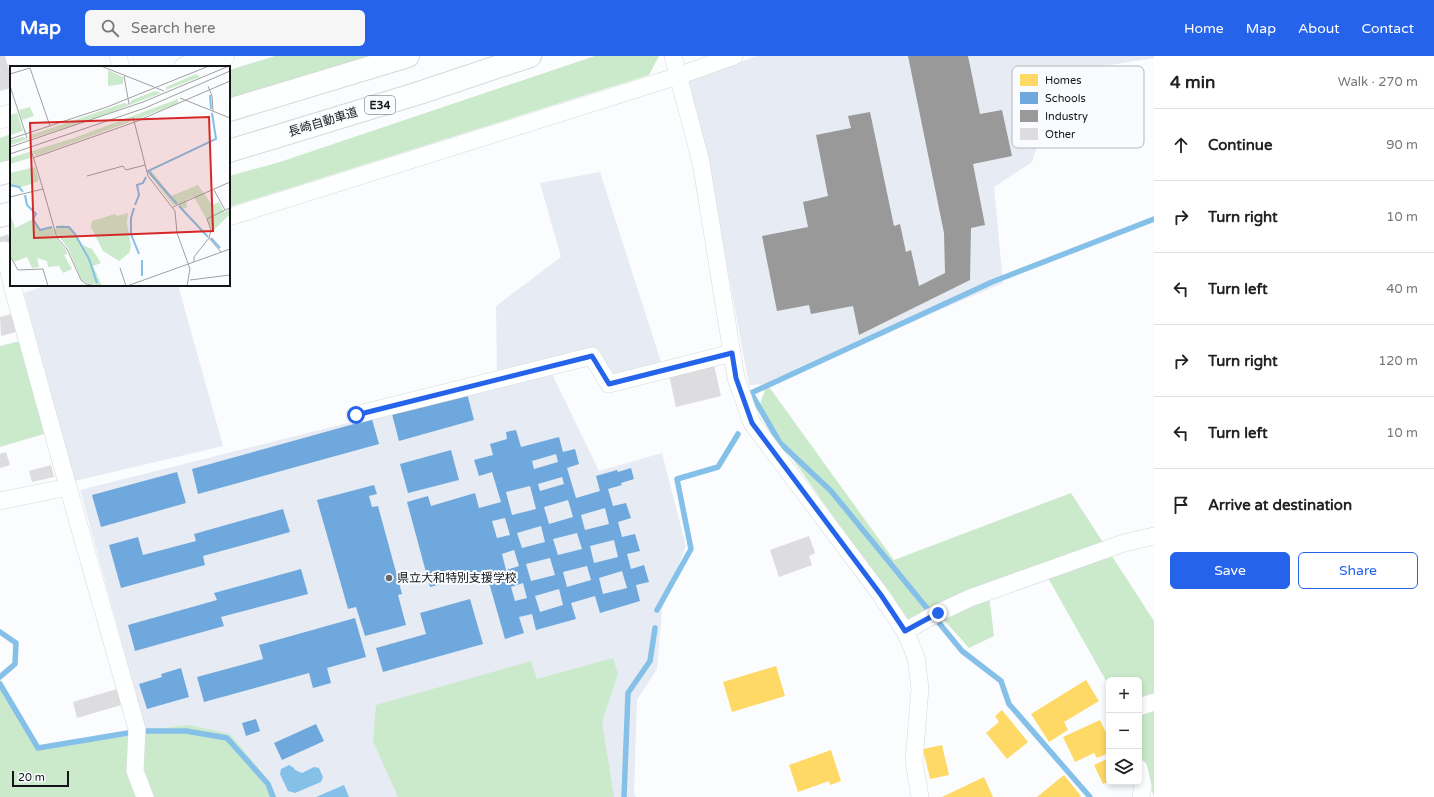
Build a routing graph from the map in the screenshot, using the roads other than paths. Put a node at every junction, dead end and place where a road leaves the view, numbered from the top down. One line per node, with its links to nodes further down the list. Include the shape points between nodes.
1 (118, 56): 7 (street)
2 (224, 56): 8 (street)
3 (408, 56): 10 (highway)
4 (530, 56): 13 (highway, 長崎自動車道 / E34)
5 (673, 56): 9 (street)
6 (734, 56): 9 (street)
7 (121, 66)
8 (189, 66)
9 (678, 76): 18 (street); 22 (street, via 701,162)
10 (230, 110)
11 (10, 115): 12 (street)
12 (0, 118)
13 (230, 151)
14 (10, 171): 15 (highway)
15 (0, 174)
16 (10, 213): 17 (highway)
17 (0, 216)
18 (230, 217)
19 (4, 250): 20 (street)
20 (10, 276)
21 (12, 286): 24 (street)
22 (732, 353): 23 (street, via 609,384 592,356); 27 (street, via 736,378 752,423)
23 (356, 415)
24 (68, 487): 25 (street); 31 (street, via 137,729 135,772)
25 (0, 501)
26 (1154, 536): 27 (street, via 1124,543 970,598)
27 (905, 631): 32 (street, via 916,657 920,688 914,762)
28 (1154, 702): 29 (street)
29 (1142, 706)
30 (1142, 782): 33 (street)
31 (144, 797)
32 (920, 797)
33 (1141, 797)

